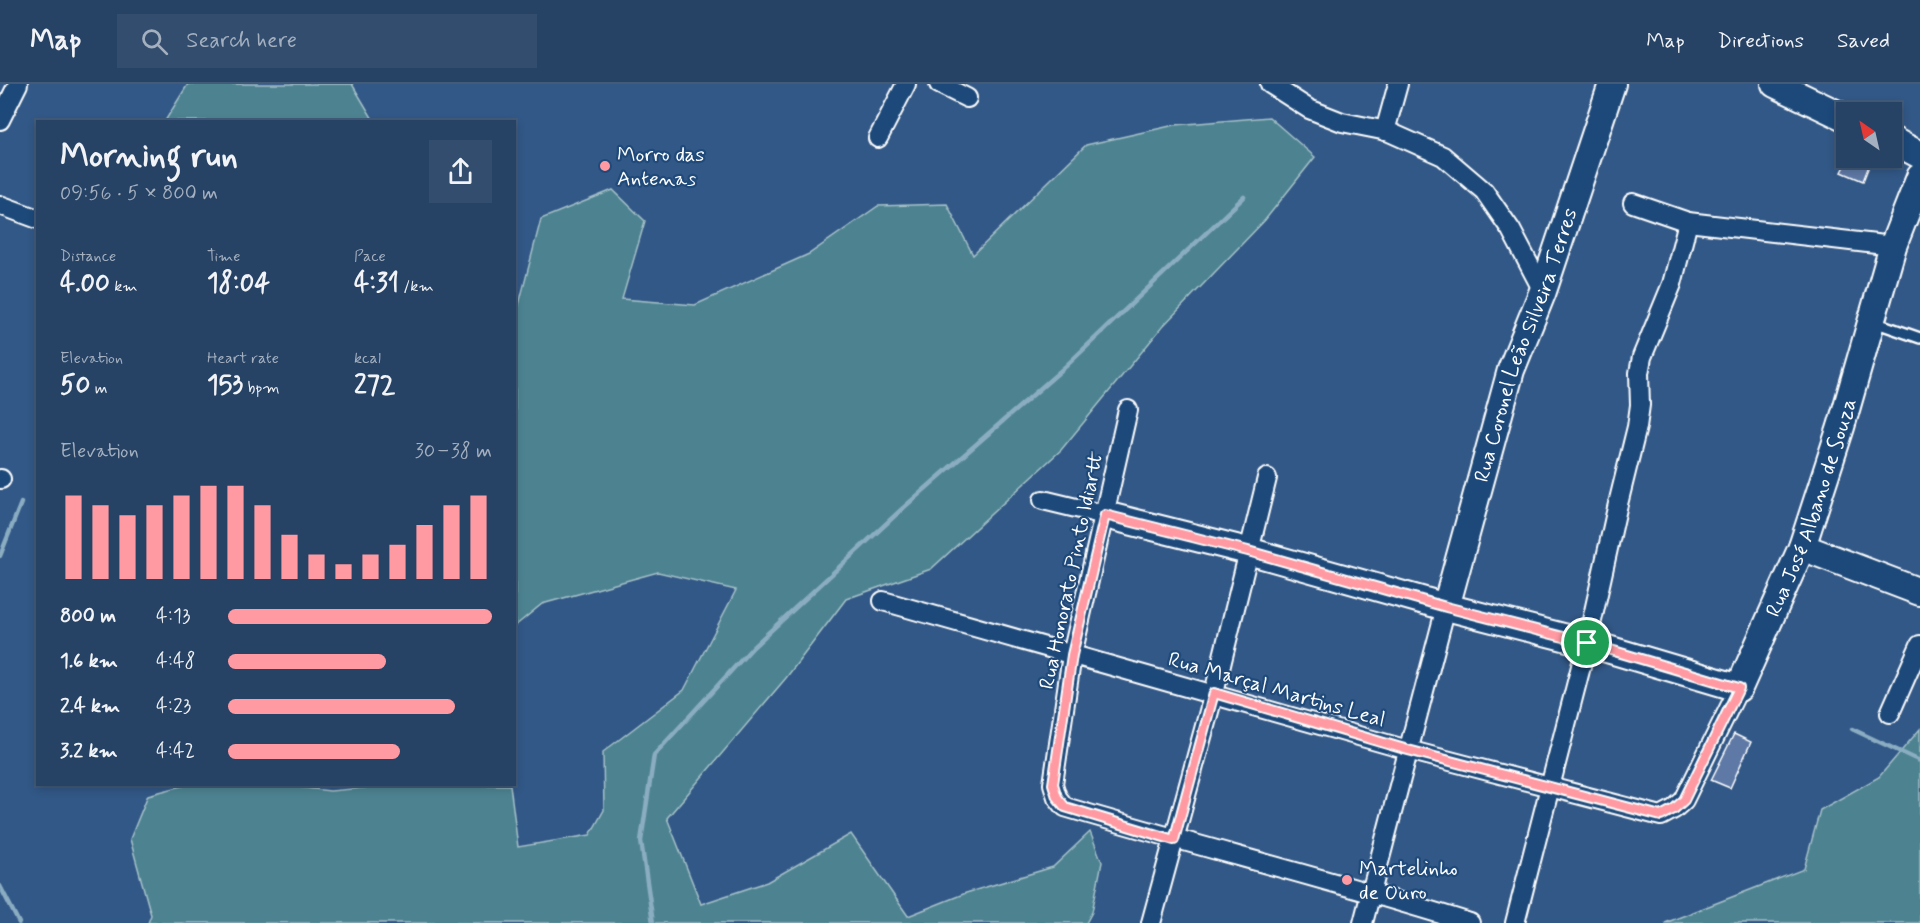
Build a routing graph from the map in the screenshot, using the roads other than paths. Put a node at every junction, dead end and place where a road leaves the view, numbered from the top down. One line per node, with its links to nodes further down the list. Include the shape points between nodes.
1 (18, 84): 10 (street)
2 (906, 84): 12 (street)
3 (939, 84): 8 (street)
4 (1270, 84): 11 (street, via 1309,109 1342,122)
5 (1398, 84): 11 (street)
6 (1612, 84): 21 (street, Rua Coronel Leão Silveira Terres)
7 (1775, 84): 9 (street)
8 (967, 98)
9 (1836, 113)
10 (0, 120)
11 (1385, 131): 21 (street, via 1443,156 1484,191 1511,230)
12 (878, 138)
13 (1902, 145): 14 (street)
14 (1920, 155)
15 (1920, 177): 20 (street, Rua José Albano de Souza)
16 (1633, 203): 19 (street)
17 (0, 205): 18 (street)
18 (36, 218)
19 (1688, 222): 20 (street); 33 (street, via 1672,284 1642,357 1638,427)
20 (1893, 246): 22 (street, Rua José Albano de Souza)
21 (1543, 291): 32 (street, Rua Coronel Leão Silveira Terres, via 1511,370)
22 (1871, 321): 23 (lane); 28 (street, Rua José Albano de Souza)
23 (1920, 338)
24 (1128, 410): 27 (street, Rua Honorato Pinto Idiartt)
25 (1267, 478): 29 (street)
26 (1043, 500): 27 (street)
27 (1105, 515): 29 (street); 35 (street, Rua Honorato Pinto Idiartt)
28 (1802, 547): 30 (street); 36 (street, Rua José Albano de Souza)
29 (1248, 551): 32 (street); 37 (street)
30 (1920, 592)
31 (883, 601): 35 (street, Rua Marçal Martins Leal)
32 (1446, 607): 33 (street); 39 (street)
33 (1587, 643): 36 (street); 40 (street)
34 (1920, 645): 38 (street)
35 (1072, 655): 37 (street, Rua Marçal Martins Leal); 42 (street, Rua Honorato Pinto Idiartt, via 1053,784 1057,797 1065,807)
36 (1739, 688): 41 (street, Rua José Albano de Souza, via 1684,800)
37 (1214, 693): 39 (street, Rua Marçal Martins Leal); 42 (street)
38 (1890, 713)
39 (1408, 750): 40 (street, Rua Marçal Martins Leal); 43 (street)
40 (1552, 786): 41 (street, Rua Marçal Martins Leal); 47 (street)
41 (1661, 816)
42 (1174, 840): 43 (street); 44 (street)
43 (1371, 892): 45 (street); 46 (street)
44 (1151, 923)
45 (1363, 923)
46 (1470, 923)
47 (1515, 923)

